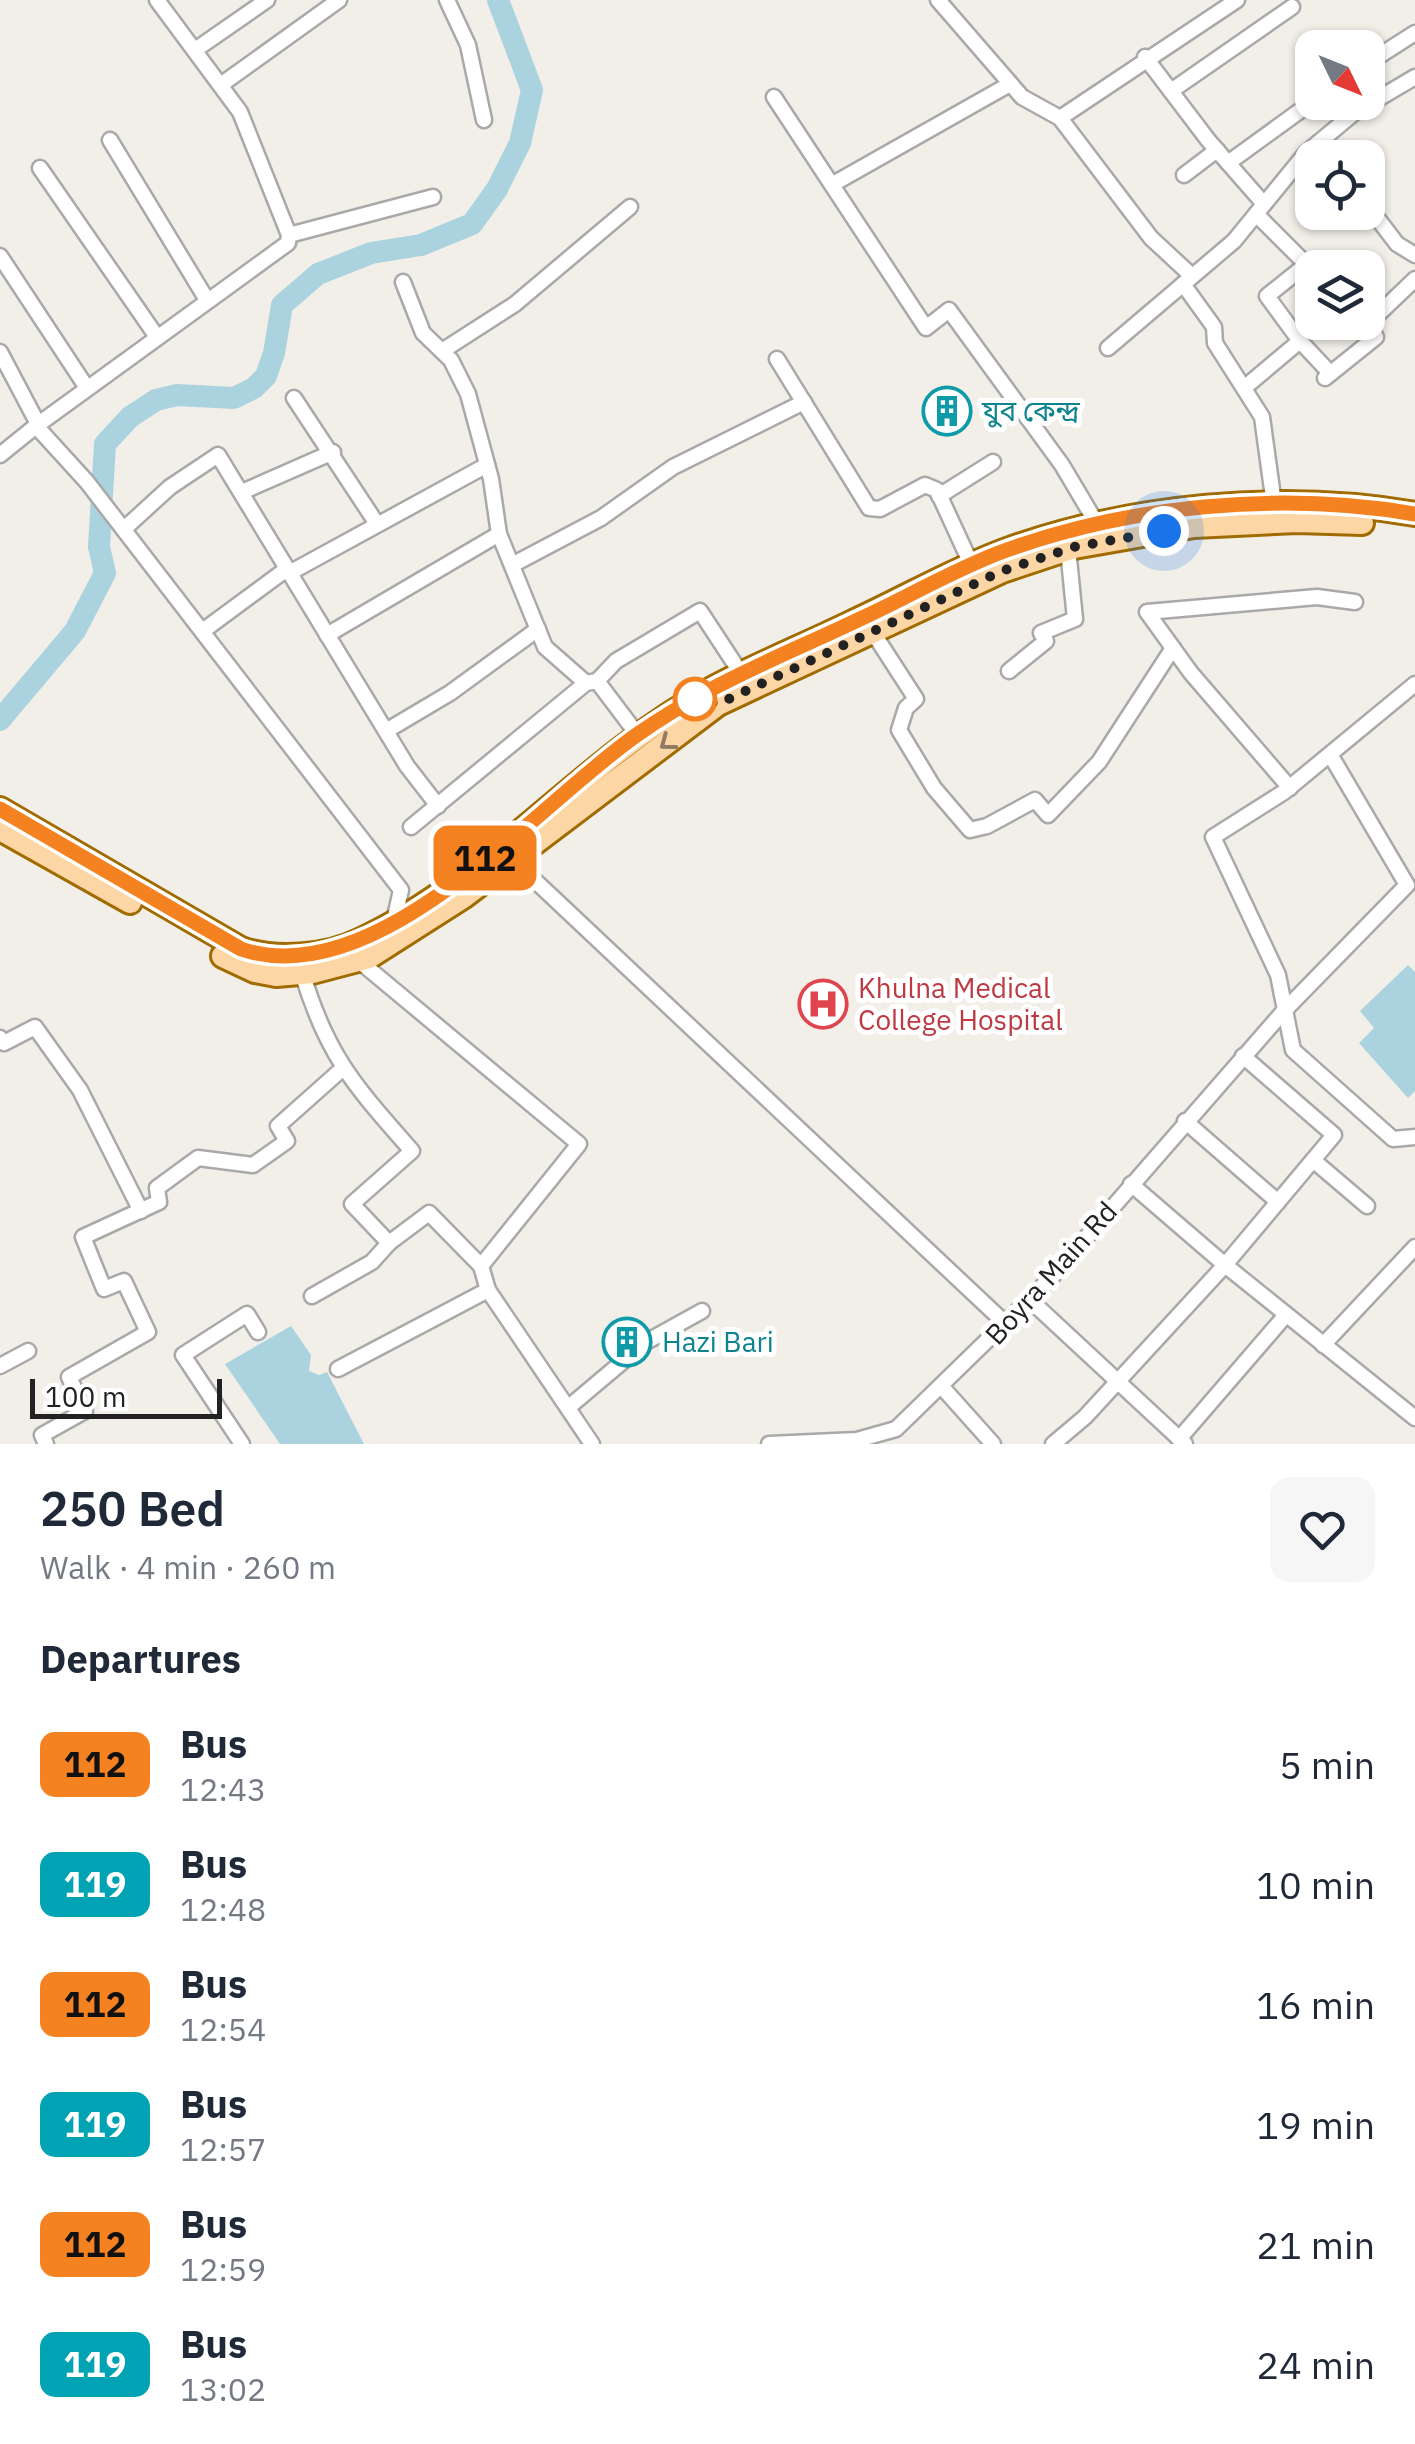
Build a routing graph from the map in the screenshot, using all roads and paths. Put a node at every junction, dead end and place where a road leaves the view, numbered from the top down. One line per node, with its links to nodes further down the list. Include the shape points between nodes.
1 (157, 0): 9 (street)
2 (267, 0): 9 (street)
3 (340, 0): 13 (street)
4 (447, 0): 19 (street, via 468,45)
5 (938, 0): 14 (street)
6 (1237, 0): 11 (street)
7 (1292, 7): 15 (street)
8 (1415, 34): 10 (street)
9 (194, 50): 13 (street)
10 (1385, 53)
11 (1145, 58): 15 (street); 18 (street)
12 (1415, 77): 21 (street)
13 (222, 84): 32 (street, via 240,112)
14 (1010, 84): 18 (street); 27 (street)
15 (1171, 91): 22 (street)
16 (774, 97): 27 (street)
17 (1295, 114): 23 (street)
18 (1060, 118): 38 (street)
19 (484, 120)
20 (110, 140): 40 (street)
21 (1320, 140)
22 (1217, 150): 23 (street); 26 (street)
23 (1228, 162): 30 (street)
24 (40, 168): 43 (street)
25 (1295, 169): 30 (street)
26 (1184, 175)
27 (833, 184): 64 (street, via 926,328 949,310)
28 (433, 197): 32 (street)
29 (630, 208): 48 (street, via 515,304)
30 (1260, 209): 33 (street); 38 (street)
31 (1385, 228): 34 (street)
32 (289, 234): 40 (street, via 288,243)
33 (1295, 250)
34 (1415, 255)
35 (0, 256): 50 (street)
36 (1295, 278): 42 (street, via 1268,296)
37 (1415, 279): 41 (street)
38 (1187, 280): 46 (street); 51 (street, via 1214,326 1214,342)
39 (403, 282): 48 (street, via 423,333)
40 (208, 300): 43 (street)
41 (1385, 306)
42 (1295, 333)
43 (157, 338): 50 (street)
44 (1300, 340): 45 (street, via 1327,376); 51 (street)
45 (1372, 340)
46 (1108, 348)
47 (0, 352): 54 (street)
48 (442, 352): 58 (street, via 468,394)
49 (776, 359): 53 (street)
50 (87, 388): 54 (street)
51 (1244, 388): 61 (street, via 1262,417)
52 (294, 398): 55 (street)
53 (804, 402): 60 (street, via 870,508 925,484); 69 (street, via 673,467 601,518)
54 (36, 425): 56 (street); 65 (street)
55 (332, 452): 59 (street); 63 (street)
56 (0, 454)
57 (993, 462): 60 (street)
58 (488, 466): 63 (street); 67 (street)
59 (242, 492): 65 (street, via 218,455); 71 (street)
60 (939, 496): 70 (street)
61 (1274, 504): 62 (main road); 64 (main road)
62 (1415, 514)
63 (377, 524): 71 (street)
64 (1096, 524): 70 (main road)
65 (124, 529): 74 (street)
66 (1415, 530): 68 (main road, via 1298,520 1194,526)
67 (500, 534): 69 (street); 76 (street)
68 (1068, 549): 75 (main road, via 1002,571); 78 (street, via 1076,620 1041,633 1046,642)
69 (512, 564): 73 (street)
70 (972, 566): 79 (main road)
71 (290, 572): 74 (street); 76 (street)
72 (1355, 602): 77 (street, via 1317,597 1148,612)
73 (538, 628): 80 (street, via 545,648); 82 (street)
74 (204, 630): 91 (street, via 401,890)
75 (872, 631): 77 (street, via 916,699 898,730 970,830 1035,800 1048,815 1099,762); 90 (main road, one-way to 90, via 718,704)
76 (327, 635): 82 (street)
77 (1173, 648): 85 (street)
78 (1010, 672)
79 (742, 675): 80 (street, via 700,611); 83 (main road)
80 (592, 682): 83 (street); 86 (street)
81 (1415, 684): 84 (street)
82 (386, 731): 86 (street)
83 (637, 734): 91 (main road, via 450,886)
84 (1331, 756): 85 (street); 94 (street, Boyra Main Rd, via 1407,885)
85 (1290, 788): 94 (street, via 1213,837 1278,975)
86 (438, 806): 88 (street)
87 (0, 809): 91 (main road, via 262,956 357,942)
88 (410, 827)
89 (0, 828): 93 (main road, via 232,961 276,975)
90 (512, 859): 92 (main road, via 463,898); 114 (street)
91 (394, 920)
92 (358, 960): 93 (main road); 108 (street, via 579,1144)
93 (302, 972): 97 (street)
94 (1283, 1012): 96 (street, Boyra Main Rd); 99 (street, via 1293,1050 1393,1139)
95 (0, 1038): 104 (street, via 4,1043 35,1027 80,1090)
96 (1244, 1056): 98 (street, Boyra Main Rd); 100 (street, via 1334,1135)
97 (341, 1070): 104 (street, via 278,1126 288,1142 253,1165 198,1158 156,1188 160,1202); 105 (street, via 412,1151 352,1204)
98 (1185, 1121): 101 (street, Boyra Main Rd); 102 (street)
99 (1415, 1137)
100 (1313, 1160): 102 (street); 103 (street)
101 (1130, 1184): 107 (street); 111 (street, Boyra Main Rd)
102 (1278, 1202): 107 (street)
103 (1367, 1206)
104 (140, 1211): 125 (street, via 83,1237 104,1289 124,1282 148,1332 69,1378 85,1411 42,1436)
105 (389, 1243): 108 (street, via 428,1213); 110 (street, via 372,1262)
106 (1415, 1248): 116 (street)
107 (1225, 1265): 113 (street); 120 (street)
108 (482, 1266): 109 (street)
109 (488, 1290): 119 (street); 122 (street)
110 (312, 1296)
111 (1030, 1300): 114 (street, Boyra Main Rd); 120 (street)
112 (702, 1311): 122 (street, via 646,1342)
113 (1285, 1316): 116 (street); 124 (street)
114 (1006, 1324): 121 (street, Boyra Main Rd)
115 (258, 1332): 126 (street, via 247,1314 184,1354)
116 (1323, 1345): 123 (street)
117 (28, 1351): 118 (street)
118 (0, 1366)
119 (338, 1370)
120 (1118, 1380): 124 (street); 130 (street)
121 (942, 1386): 128 (street, Boyra Main Rd, via 896,1429 857,1440); 129 (street)
122 (570, 1406): 127 (street)
123 (1415, 1418)
124 (1182, 1441)
125 (46, 1444)
126 (242, 1444)
127 (592, 1444)
128 (769, 1444)
129 (993, 1444)
130 (1053, 1444)

